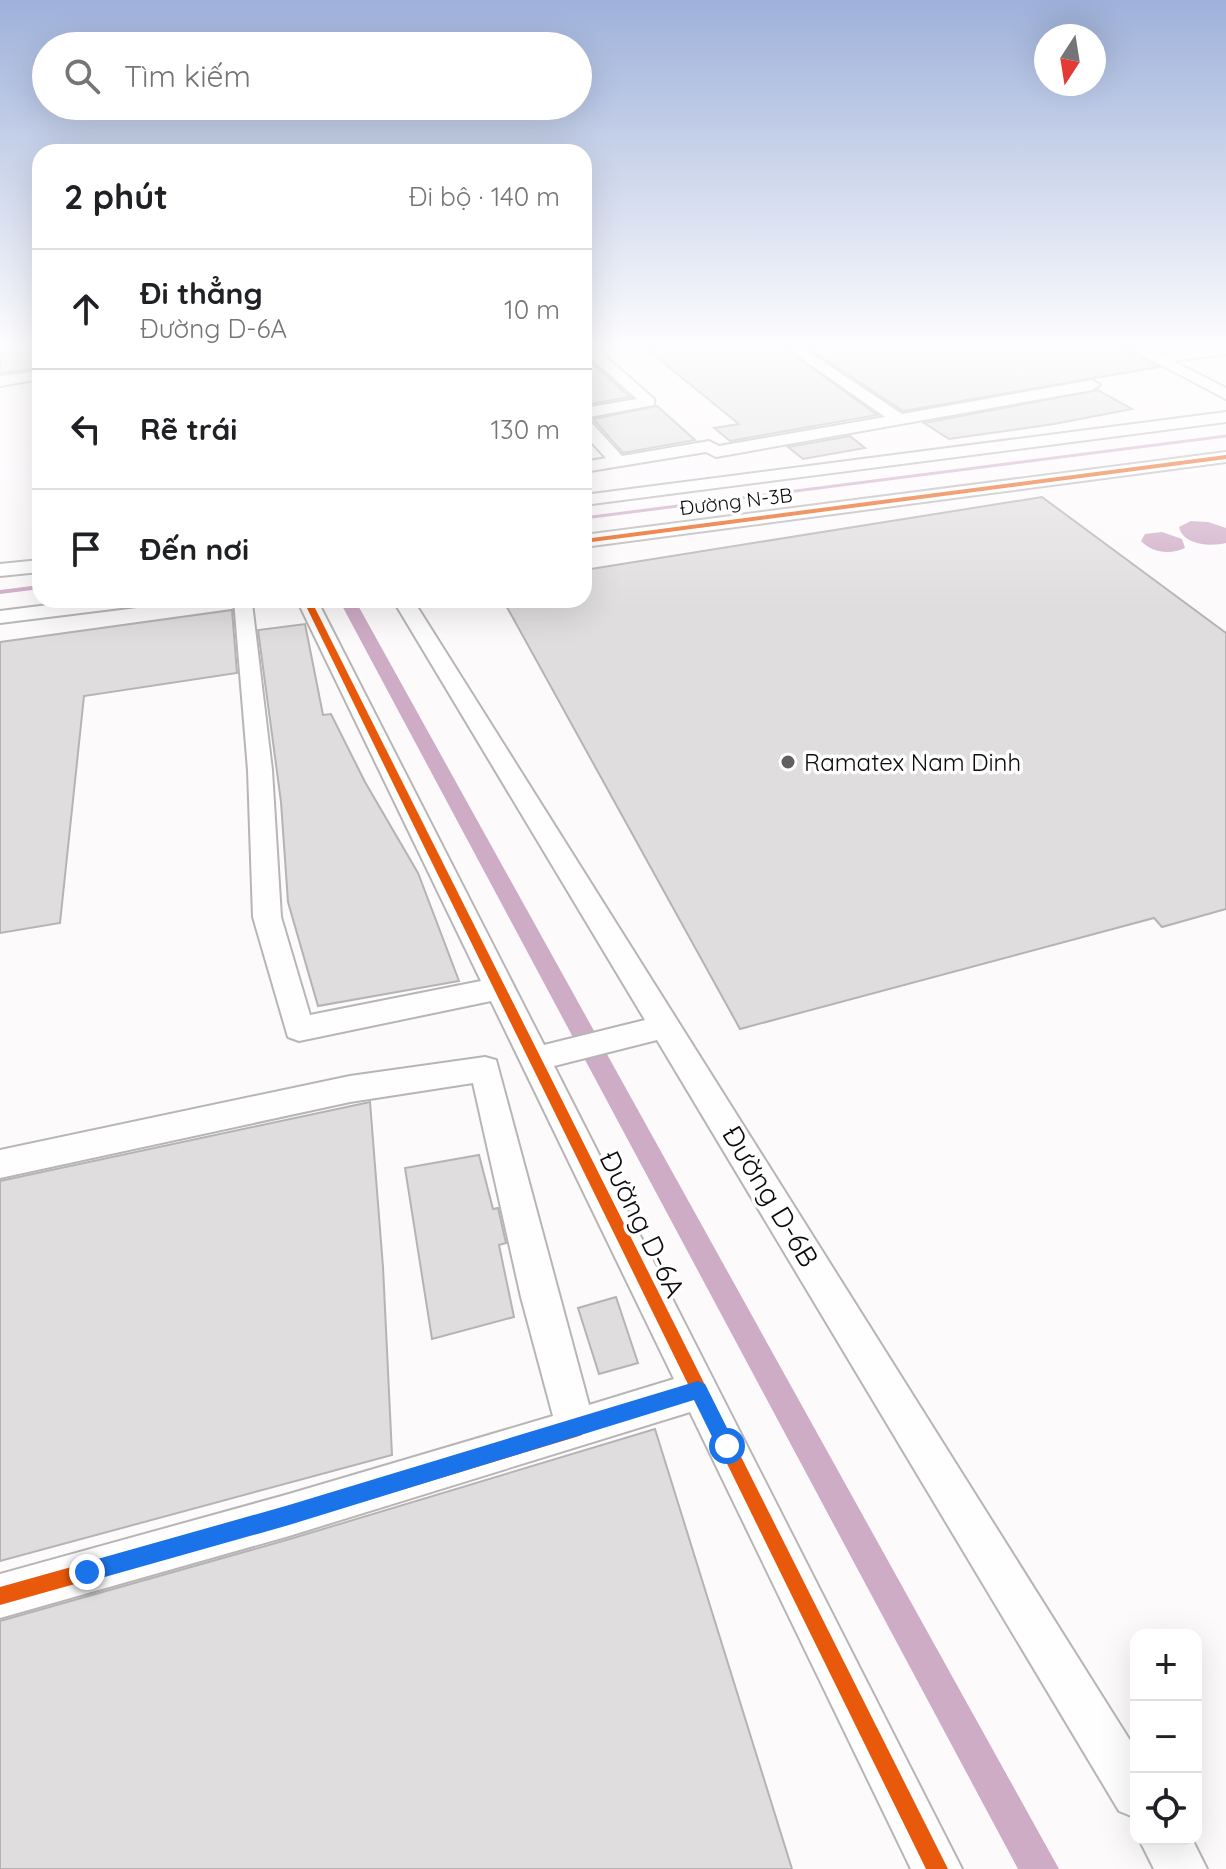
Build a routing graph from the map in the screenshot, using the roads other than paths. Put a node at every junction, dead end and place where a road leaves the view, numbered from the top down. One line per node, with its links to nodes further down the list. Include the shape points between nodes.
1 (594, 435): 5 (street)
2 (816, 435): 5 (street)
3 (1085, 435): 7 (street)
4 (1226, 457): 8 (street, Đường N-3B)
5 (618, 461): 6 (street)
6 (592, 466)
7 (592, 499)
8 (592, 540)
9 (32, 567): 10 (street)
10 (0, 570)
11 (73, 608): 15 (street)
12 (243, 608): 16 (street, via 260,770 267,917 299,1029)
13 (311, 608): 16 (street, Đường D-6A)
14 (408, 608): 17 (street, Đường D-6B)
15 (0, 617)
16 (499, 988): 18 (street, Đường D-6A)
17 (667, 1026): 18 (street); 23 (street, Đường D-6B)
18 (534, 1059): 20 (street, Đường D-6A)
19 (0, 1164): 21 (street, via 350,1089 485,1069)
20 (698, 1390): 21 (street); 25 (street, Đường D-6A)
21 (576, 1429): 22 (street)
22 (0, 1596)
23 (1130, 1784)
24 (1168, 1845): 26 (street)
25 (937, 1869)
26 (1182, 1869)

